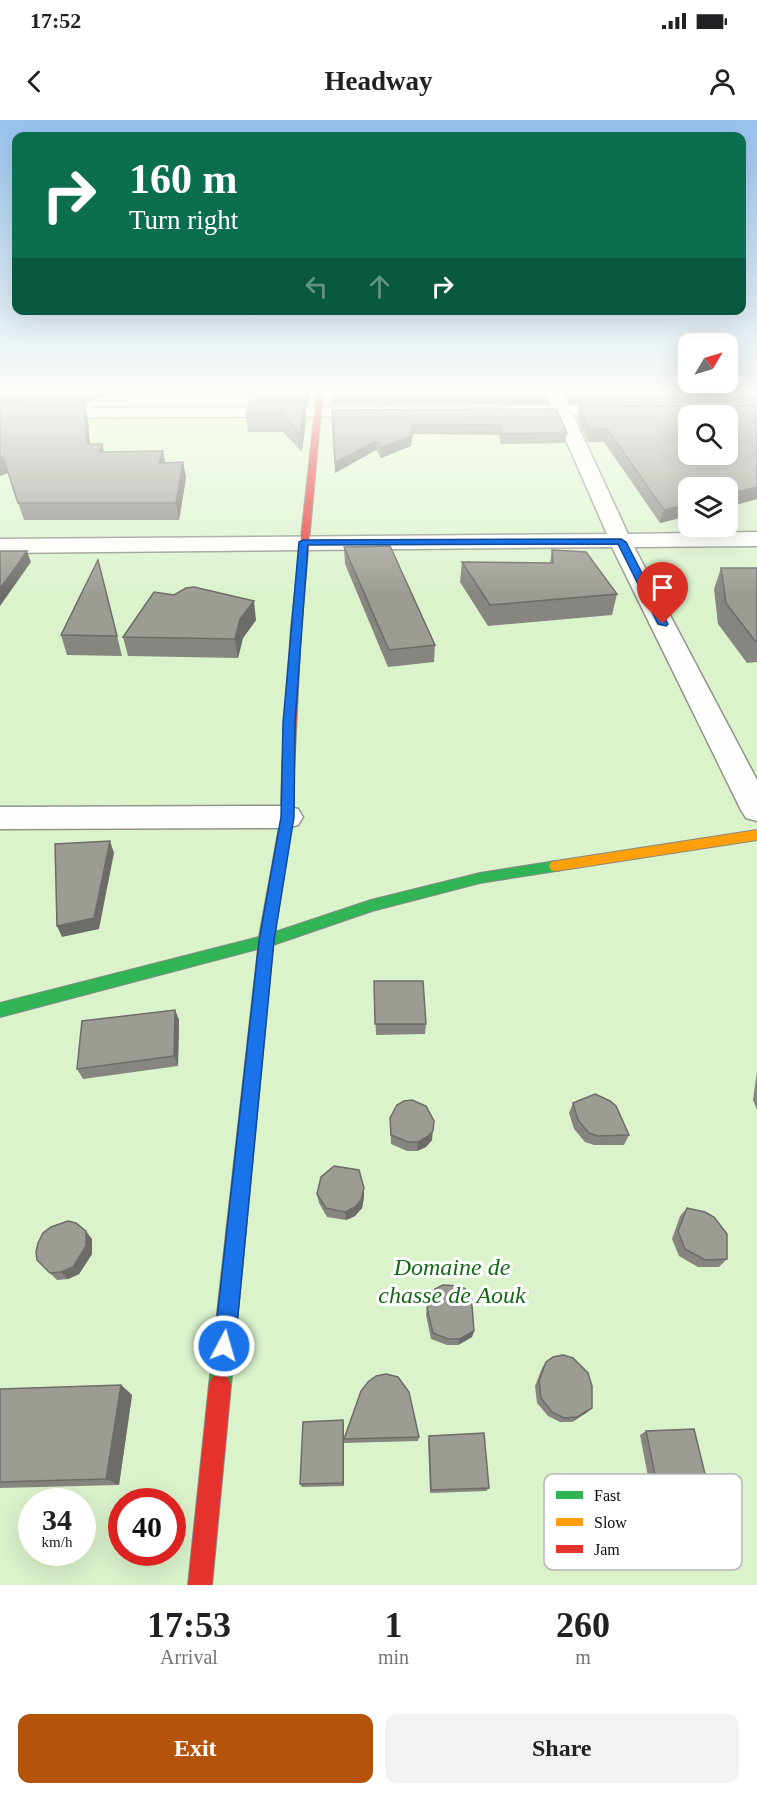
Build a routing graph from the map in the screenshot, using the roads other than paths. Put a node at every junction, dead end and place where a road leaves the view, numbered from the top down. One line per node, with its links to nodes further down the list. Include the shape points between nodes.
1 (313, 459): 4 (street)
2 (584, 459): 5 (street)
3 (757, 539): 5 (street)
4 (303, 542): 5 (street); 6 (street); 8 (street, via 289,723)
5 (621, 542): 7 (street)
6 (0, 546)
7 (757, 810)
8 (287, 817): 9 (street); 11 (street)
9 (0, 818)
10 (757, 835): 11 (street, via 480,878 371,906)
11 (266, 941): 12 (street); 13 (street)
12 (0, 1010)
13 (200, 1585)

